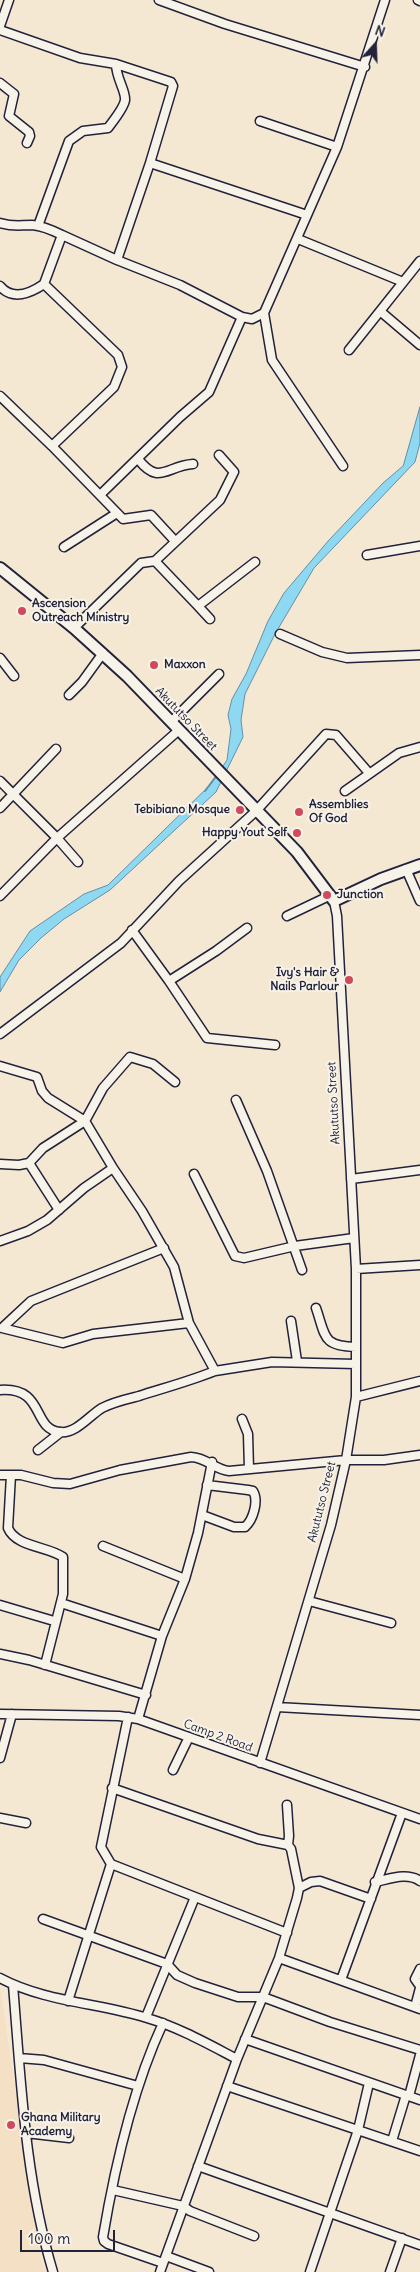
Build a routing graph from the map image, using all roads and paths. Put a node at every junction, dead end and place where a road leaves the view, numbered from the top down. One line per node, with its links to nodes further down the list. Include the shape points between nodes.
1 (9, 0): 4 (street)
2 (159, 0): 7 (street)
3 (385, 0): 7 (street)
4 (0, 26)
5 (0, 30): 6 (street, via 80,58)
6 (116, 64): 12 (street, via 168,80 172,86); 15 (street, via 124,102 108,128 83,131 69,141)
7 (365, 67): 11 (street)
8 (0, 83): 10 (street, via 14,94 8,116 29,132)
9 (260, 122): 11 (street)
10 (27, 143)
11 (337, 147): 13 (street)
12 (150, 162): 13 (street); 18 (street)
13 (307, 215): 17 (street)
14 (0, 223): 15 (street, via 15,227)
15 (38, 226): 16 (street)
16 (62, 234): 18 (street); 21 (street)
17 (298, 239): 20 (street); 24 (street)
18 (117, 260): 25 (street, via 180,285)
19 (420, 261): 20 (street)
20 (403, 282): 23 (street)
21 (44, 284): 22 (street, via 23,295 11,294); 29 (street, via 118,355 122,367 114,387)
22 (0, 286)
23 (380, 311): 26 (street); 27 (street)
24 (264, 313): 25 (street, via 252,319); 33 (street, via 272,360)
25 (242, 317): 31 (street, via 209,392)
26 (420, 346)
27 (349, 350)
28 (0, 396): 29 (street)
29 (52, 446): 34 (street)
30 (219, 455): 36 (street, via 234,472 220,500)
31 (138, 458): 32 (street, via 148,470 156,473); 34 (street)
32 (193, 464)
33 (343, 466)
34 (100, 495): 35 (street)
35 (117, 513): 36 (street, via 123,519 151,515); 38 (street)
36 (175, 541): 40 (street)
37 (420, 546): 39 (street)
38 (64, 547)
39 (367, 555)
40 (155, 561): 43 (street); 45 (street, via 141,563)
41 (255, 562): 43 (street)
42 (0, 568): 45 (main road, Akututso Street)
43 (198, 606): 44 (street)
44 (210, 619)
45 (74, 628): 47 (main road, Akututso Street)
46 (280, 634): 48 (street, via 322,652 348,658)
47 (103, 653): 52 (street); 53 (main road, Akututso Street)
48 (420, 655)
49 (0, 658): 51 (street)
50 (219, 674): 53 (street)
51 (14, 676)
52 (69, 695)
53 (171, 722): 54 (main road, Akututso Street)
54 (179, 730): 62 (main road, Akututso Street); 63 (street)
55 (420, 747): 57 (street, via 398,753)
56 (56, 749): 60 (street)
57 (369, 773): 59 (street); 62 (street, via 336,735 326,734)
58 (0, 781): 60 (street)
59 (345, 791)
60 (14, 795): 61 (street); 63 (street)
61 (0, 808)
62 (256, 811): 68 (main road, Akututso Street, via 297,852); 72 (street)
63 (57, 838): 64 (street); 67 (street)
64 (78, 862)
65 (420, 865): 66 (main road)
66 (406, 869): 68 (main road); 69 (street)
67 (0, 896)
68 (332, 898): 70 (street); 85 (street, Akututso Street, via 337,916)
69 (420, 901)
70 (287, 916)
71 (247, 928): 73 (street)
72 (132, 930): 73 (street); 74 (street, via 91,967)
73 (170, 981): 75 (street, via 207,1038)
74 (0, 1034)
75 (275, 1044)
76 (0, 1066): 79 (street, via 37,1077 48,1098)
77 (175, 1082): 79 (street, via 153,1064 130,1057 103,1088)
78 (236, 1100): 89 (street)
79 (85, 1121): 80 (street, via 43,1148); 82 (street)
80 (29, 1163): 81 (street); 86 (street)
81 (0, 1164)
82 (113, 1168): 86 (street); 90 (street)
83 (420, 1170): 85 (street)
84 (194, 1174): 89 (street, via 235,1256 244,1258)
85 (351, 1179): 87 (street, Akututso Street)
86 (59, 1210): 88 (street, via 28,1231)
87 (354, 1238): 89 (street); 92 (street, Akututso Street)
88 (0, 1241)
89 (294, 1246): 93 (street)
90 (164, 1248): 96 (street, via 174,1267); 97 (street, via 31,1301)
91 (420, 1265): 92 (street)
92 (356, 1269): 98 (street, Akututso Street)
93 (302, 1270)
94 (316, 1308): 98 (street, via 327,1339 337,1347)
95 (291, 1321): 99 (street)
96 (189, 1323): 97 (street, via 93,1334 63,1343); 101 (street)
97 (1, 1328)
98 (356, 1347): 100 (street, Akututso Street)
99 (297, 1362): 100 (street); 101 (street, via 244,1365)
100 (356, 1364): 104 (street, Akututso Street)
101 (215, 1371): 106 (street, via 108,1405 69,1431)
102 (420, 1381): 104 (street)
103 (0, 1390): 106 (street, via 22,1392 47,1426)
104 (356, 1397): 109 (street, Akututso Street)
105 (242, 1419): 111 (street, via 248,1434)
106 (61, 1432): 107 (street)
107 (38, 1450)
108 (420, 1455): 109 (street, via 384,1460)
109 (346, 1460): 111 (street); 118 (street, Akututso Street)
110 (212, 1462): 111 (street, via 223,1470); 113 (street, via 191,1457 120,1470 70,1484); 114 (street)
111 (249, 1469)
112 (0, 1475): 113 (street)
113 (11, 1475): 119 (street, via 8,1528 17,1539 63,1558)
114 (208, 1485): 115 (street); 115 (street, via 248,1490 256,1499 251,1520 245,1527 234,1527)
115 (202, 1515): 117 (street)
116 (103, 1546): 117 (street)
117 (184, 1579): 123 (street)
118 (309, 1601): 122 (street); 127 (street, Akututso Street)
119 (61, 1603): 121 (street); 123 (street)
120 (0, 1605): 121 (street)
121 (54, 1621): 125 (street)
122 (391, 1623)
123 (162, 1636): 126 (street)
124 (0, 1654): 125 (street)
125 (45, 1665): 126 (street)
126 (146, 1695): 132 (street)
127 (277, 1707): 130 (street); 135 (street, Akututso Street)
128 (0, 1714): 129 (street, Camp 2 Road)
129 (12, 1714): 131 (street, Camp 2 Road); 134 (street)
130 (420, 1715)
131 (128, 1717): 132 (street, Camp 2 Road); 137 (street)
132 (138, 1719): 133 (street, Camp 2 Road)
133 (189, 1737): 135 (street, Camp 2 Road); 136 (street)
134 (0, 1758)
135 (260, 1763): 139 (street, Camp 2 Road)
136 (173, 1770)
137 (112, 1788): 143 (street, via 258,1839); 144 (street, via 101,1847)
138 (287, 1805): 143 (street)
139 (402, 1813): 141 (street, Camp 2 Road); 146 (street)
140 (0, 1818): 142 (street)
141 (420, 1820)
142 (26, 1823)
143 (288, 1845): 147 (street)
144 (111, 1864): 148 (street); 152 (street)
145 (420, 1881): 146 (street, via 407,1876)
146 (375, 1882): 149 (street)
147 (299, 1888): 149 (street, via 320,1881); 151 (street)
148 (195, 1897): 151 (street); 154 (street)
149 (371, 1898): 157 (street)
150 (43, 1919): 152 (street)
151 (287, 1933): 153 (street)
152 (88, 1934): 154 (street); 161 (street)
153 (279, 1958): 157 (street); 160 (street)
154 (167, 1964): 160 (street, via 177,1975 195,1983 238,1997); 163 (street)
155 (420, 1969): 159 (street, via 415,1979)
156 (0, 1978): 158 (street)
157 (341, 1980): 162 (street)
158 (13, 1985): 161 (street); 168 (street)
159 (420, 1987): 162 (street)
160 (263, 1997): 165 (street); 166 (street)
161 (68, 2001): 163 (street)
162 (418, 2008)
163 (146, 2017): 164 (street)
164 (163, 2024): 169 (street); 171 (street)
165 (245, 2039): 169 (street); 170 (street)
166 (420, 2050)
167 (420, 2055): 173 (street)
168 (19, 2058): 171 (street, via 44,2060); 176 (street)
169 (237, 2059): 172 (street)
170 (369, 2083): 173 (street); 175 (street)
171 (138, 2086): 181 (street)
172 (227, 2086): 175 (street); 180 (street)
173 (408, 2096): 174 (street); 178 (street)
174 (420, 2100)
175 (358, 2130): 178 (street); 183 (street)
176 (26, 2133): 177 (street); 188 (street, via 34,2195)
177 (69, 2138)
178 (392, 2142): 179 (street)
179 (420, 2151)
180 (198, 2166): 182 (street); 183 (street)
181 (113, 2190): 182 (street); 187 (street, via 104,2241)
182 (183, 2206): 184 (street); 187 (street)
183 (331, 2212): 185 (street); 191 (street)
184 (254, 2236)
185 (402, 2238): 186 (street); 192 (street)
186 (420, 2245)
187 (165, 2259): 189 (street); 190 (street)
188 (52, 2272)
189 (160, 2272)
190 (209, 2272)
191 (310, 2272)
192 (390, 2272)

